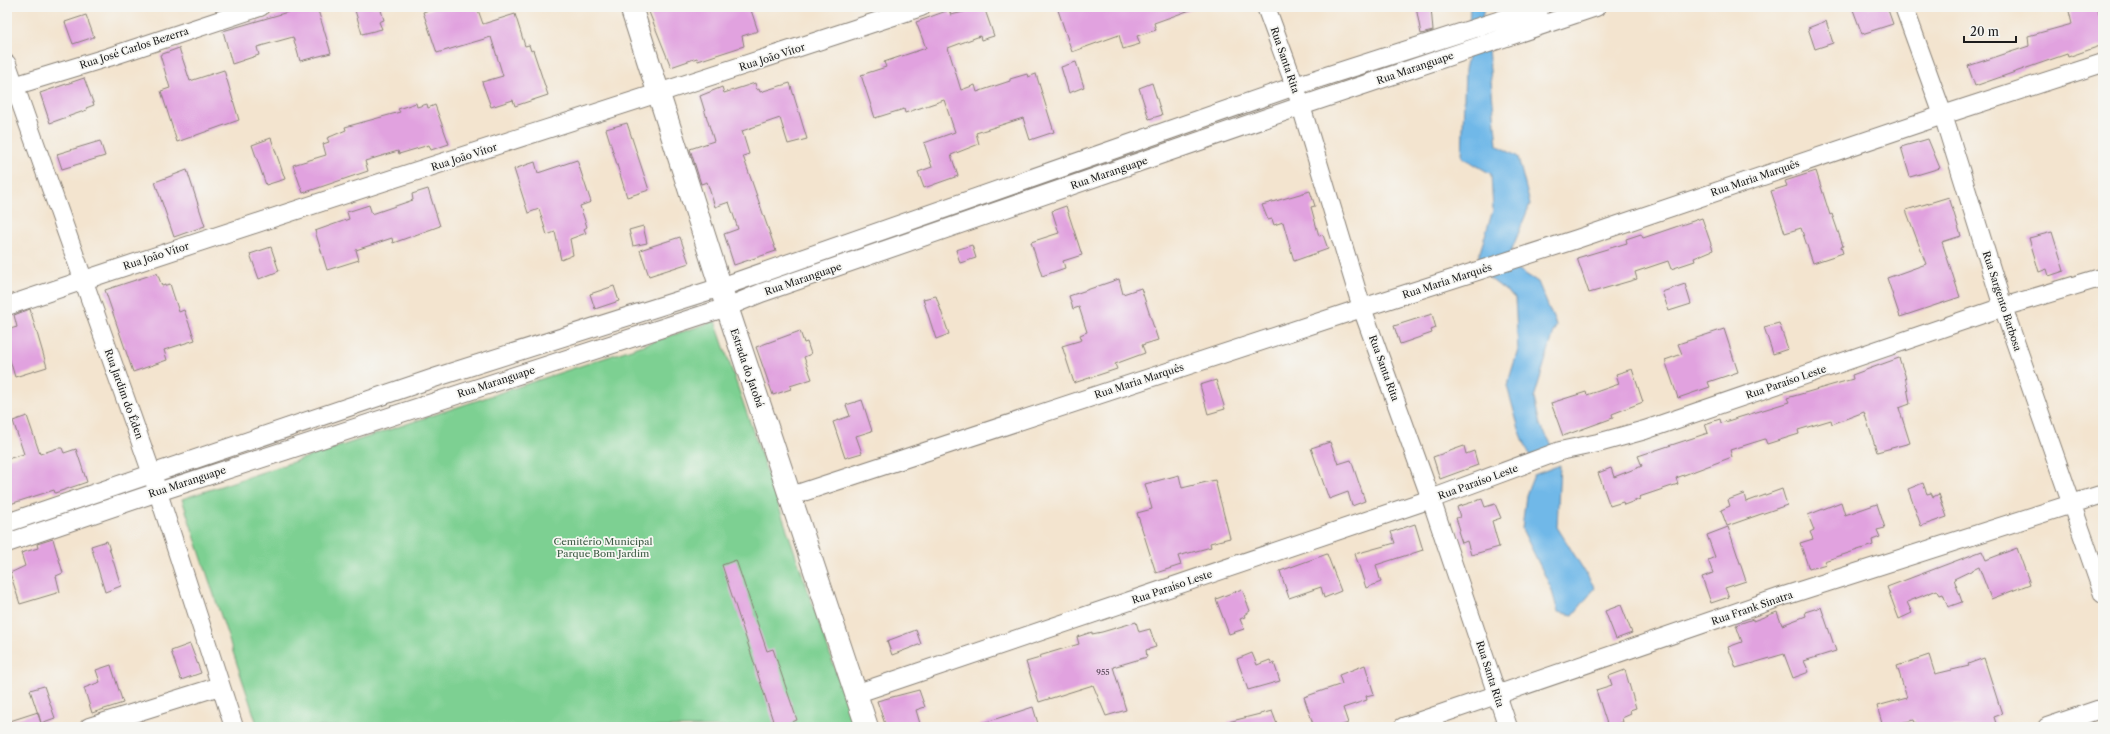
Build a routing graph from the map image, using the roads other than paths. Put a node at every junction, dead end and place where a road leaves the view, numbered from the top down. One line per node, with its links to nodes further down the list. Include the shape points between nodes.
1 (260, 7): 11 (street, Rua José Carlos Bezerra, via 109,57)
2 (631, 7): 13 (street, Estrada do Jatobá)
3 (921, 7): 13 (street, Rua João Vítor)
4 (1266, 7): 12 (street, Rua Santa Rita)
5 (1541, 7): 8 (street, Rua Maranguape)
6 (1596, 7): 14 (street, Rua Maranguape)
7 (1904, 7): 15 (street, Rua Sargento Barbosa)
8 (1498, 14): 12 (street, Rua Maranguape)
9 (2103, 63): 15 (street, Rua Maria Marquês)
10 (7, 64): 11 (street, Rua Jardim do Éden)
11 (10, 86): 17 (street, Rua Jardim do Éden)
12 (1295, 86): 14 (street, Rua Santa Rita); 18 (street, Rua Maranguape)
13 (660, 94): 17 (street, Rua João Vítor); 18 (street, Estrada do Jatobá)
14 (1301, 106): 18 (street, Rua Maranguape, via 761,293); 21 (street, Rua Santa Rita)
15 (1943, 115): 20 (street, Rua Sargento Barbosa); 21 (street, Rua Maria Marquês, via 1576,240)
16 (2103, 277): 20 (street, Rua Paraíso Leste)
17 (83, 280): 19 (street, Rua João Vítor); 22 (street, Rua Jardim do Éden)
18 (724, 297): 22 (street, Rua Maranguape, via 437,377); 23 (street, Rua Maranguape); 25 (street, Estrada do Jatobá)
19 (7, 306)
20 (2003, 307): 26 (street, Rua Paraíso Leste, via 1645,430 1560,452); 27 (street, Rua Sargento Barbosa)
21 (1362, 308): 25 (street, Rua Maria Marquês); 26 (street, Rua Santa Rita)
22 (152, 474): 23 (street, Rua Jardim do Éden); 28 (street, Rua Maranguape)
23 (158, 492): 29 (street, Rua Maranguape); 31 (street, Rua Jardim do Éden)
24 (2103, 494): 27 (street, Rua Frank Sinatra)
25 (791, 496): 32 (street, Estrada do Jatobá)
26 (1431, 499): 32 (street, Rua Paraíso Leste); 33 (street, Rua Santa Rita)
27 (2073, 504): 30 (street, Rua Sargento Barbosa); 33 (street, Rua Frank Sinatra, via 1781,597)
28 (7, 523)
29 (7, 543)
30 (2103, 594)
31 (220, 686): 35 (street); 36 (street, Rua Jardim do Éden)
32 (855, 694): 37 (street, Estrada do Jatobá)
33 (1497, 695): 38 (street, Rua Frank Sinatra); 39 (street, Rua Santa Rita)
34 (2103, 708): 40 (street)
35 (89, 727)
36 (234, 727)
37 (867, 727)
38 (1403, 727)
39 (1508, 727)
40 (2046, 727)

